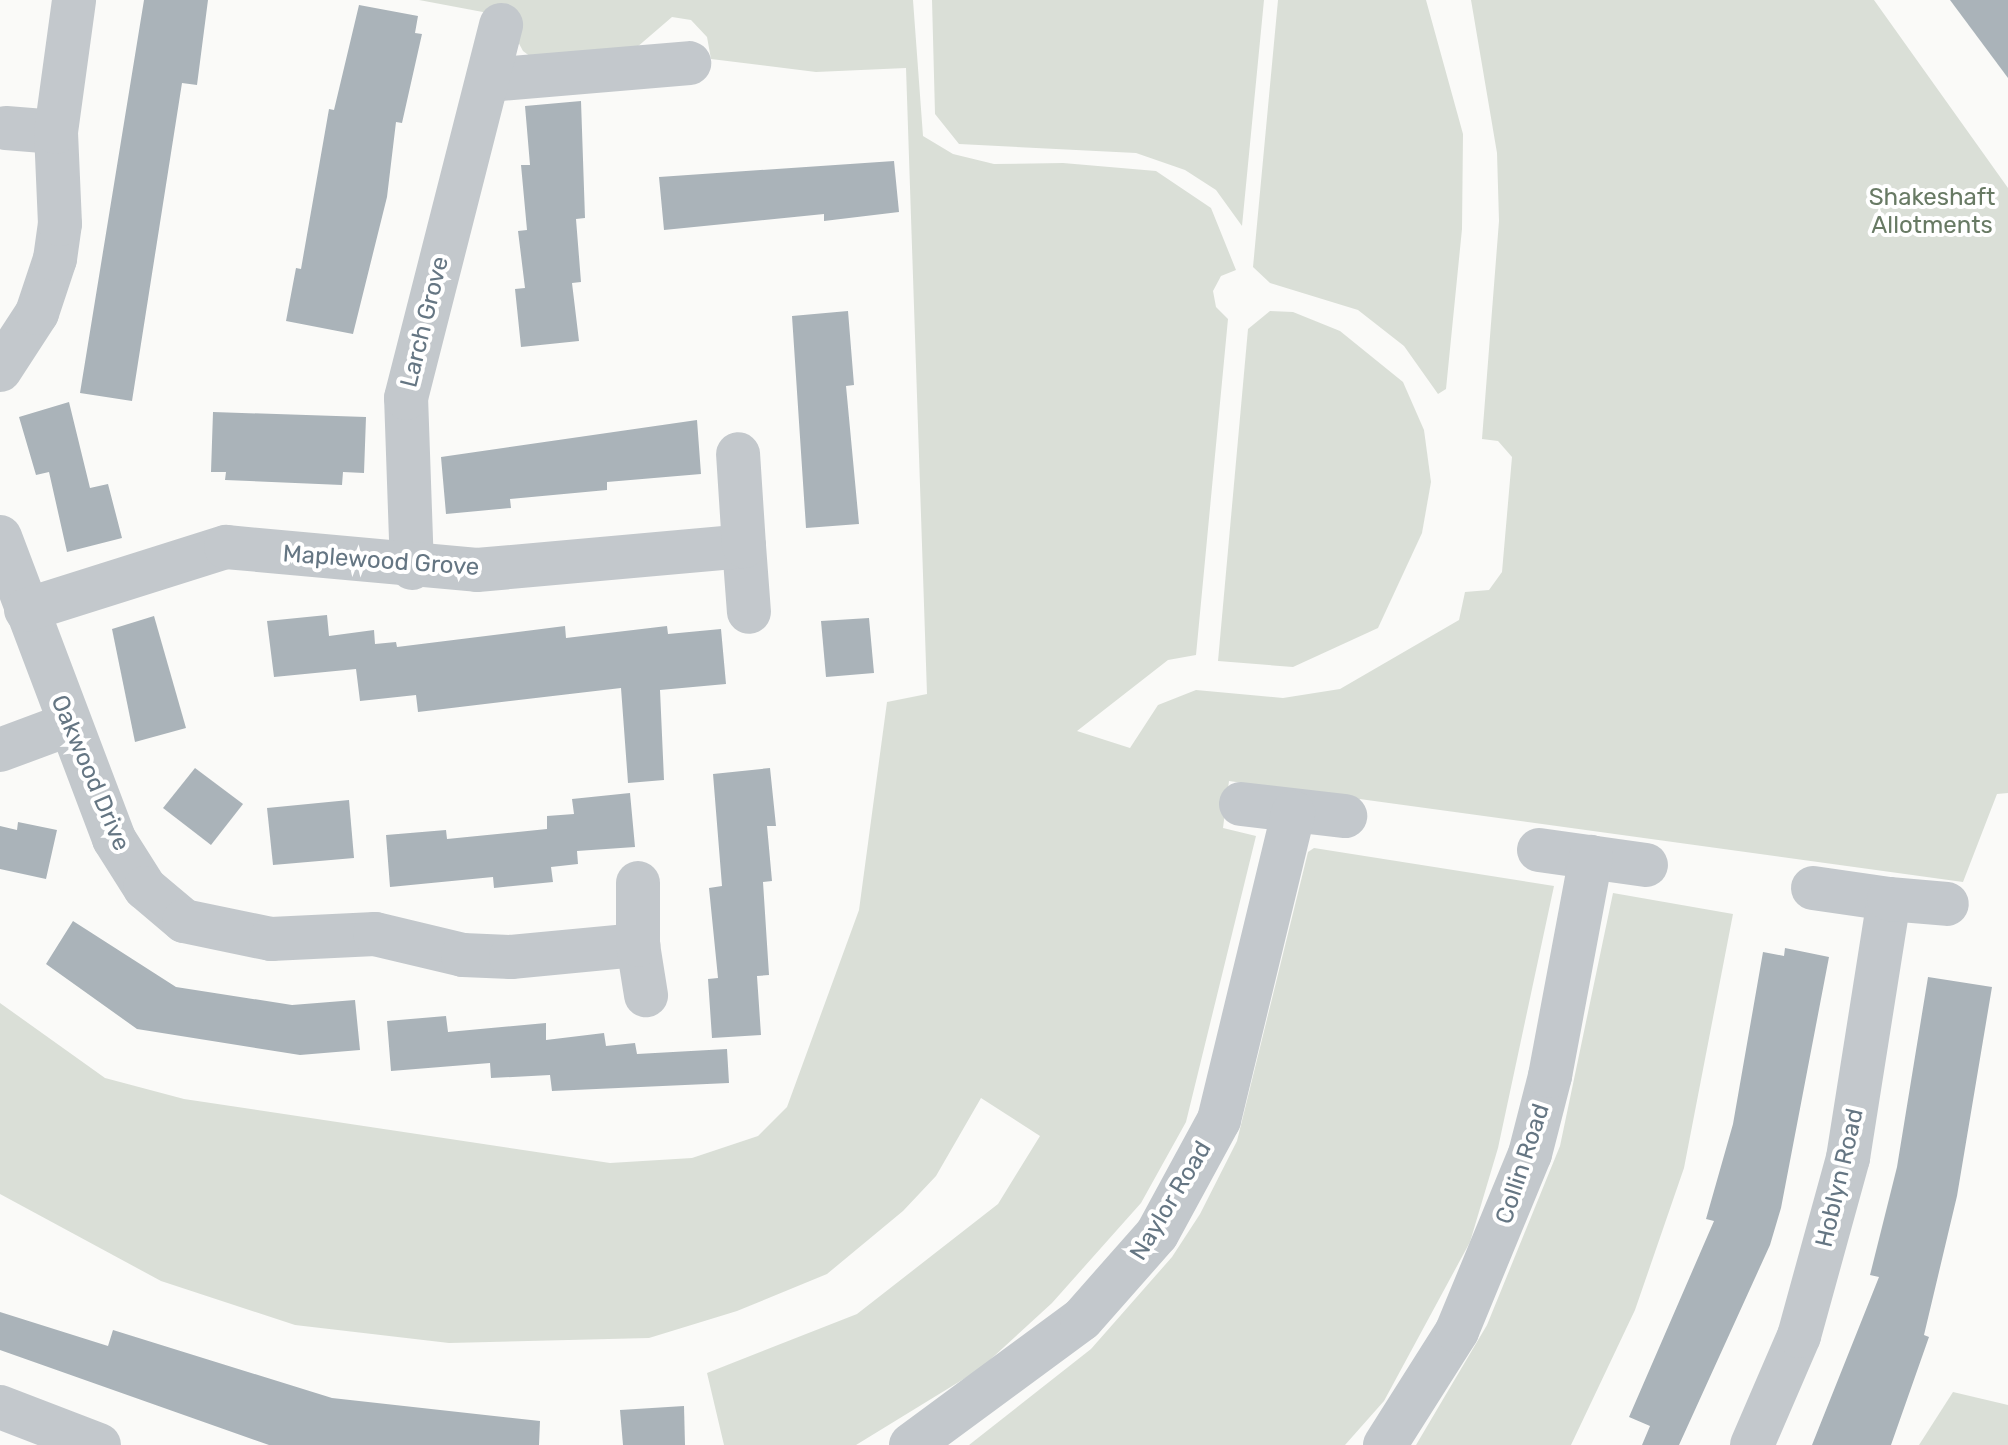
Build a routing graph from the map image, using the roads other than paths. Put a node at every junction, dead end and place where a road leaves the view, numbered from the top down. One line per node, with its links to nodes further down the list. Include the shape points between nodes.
1 (74, 0): 6 (street)
2 (501, 25): 4 (street, Larch Grove)
3 (689, 63): 4 (street)
4 (488, 80): 11 (street, Larch Grove, via 406,398)
5 (6, 128): 6 (street)
6 (56, 132): 7 (street, via 60,224 55,259 37,313)
7 (0, 370)
8 (738, 454): 10 (street)
9 (0, 537): 12 (street, Oakwood Drive)
10 (744, 546): 11 (street, Maplewood Grove, via 477,570); 13 (street)
11 (412, 568): 12 (street, Maplewood Grove, via 226,547)
12 (26, 610): 14 (street, Oakwood Drive)
13 (749, 612)
14 (67, 725): 15 (street); 26 (street, Oakwood Drive, via 114,839 145,888 184,921 271,939 375,934 463,955 511,957)
15 (0, 750)
16 (1241, 804): 17 (street)
17 (1293, 813): 18 (street); 30 (street, Naylor Road, via 1219,1120 1157,1234 1082,1319)
18 (1345, 816)
19 (1539, 850): 20 (street)
20 (1591, 857): 21 (street); 31 (street, Collin Road, via 1530,1154 1457,1331)
21 (1646, 865)
22 (638, 883): 26 (street)
23 (1813, 888): 24 (street)
24 (1889, 899): 25 (street); 32 (street, Hoblyn Road, via 1848,1158 1799,1336)
25 (1947, 904)
26 (638, 945): 27 (street)
27 (646, 995)
28 (0, 1407): 29 (street)
29 (99, 1445)
30 (911, 1445)
31 (1385, 1445)
32 (1752, 1445)

